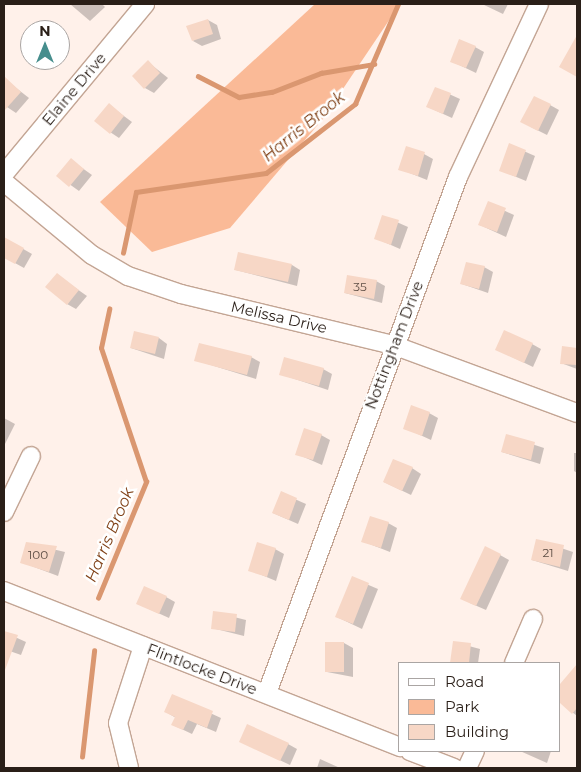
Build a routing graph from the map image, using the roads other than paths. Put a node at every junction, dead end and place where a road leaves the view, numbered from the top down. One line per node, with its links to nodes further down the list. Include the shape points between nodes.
1 (145, 4): 3 (street, Elaine Drive)
2 (539, 4): 5 (street, Nottingham Drive, via 476,134)
3 (4, 174)
4 (4, 182): 5 (street, Melissa Drive, via 92,255 128,276 181,294)
5 (393, 346): 6 (street, Melissa Drive); 13 (street, Nottingham Drive)
6 (577, 412)
7 (31, 456): 8 (street)
8 (4, 512)
9 (4, 591): 11 (street, Flintlocke Drive)
10 (533, 619): 12 (street)
11 (143, 646): 13 (street, Flintlocke Drive); 17 (street, via 118,723)
12 (514, 662)
13 (267, 693): 14 (street, Flintlocke Drive)
14 (398, 745)
15 (413, 752): 18 (street)
16 (475, 752): 19 (street)
17 (129, 768)
18 (454, 768)
19 (467, 768)

